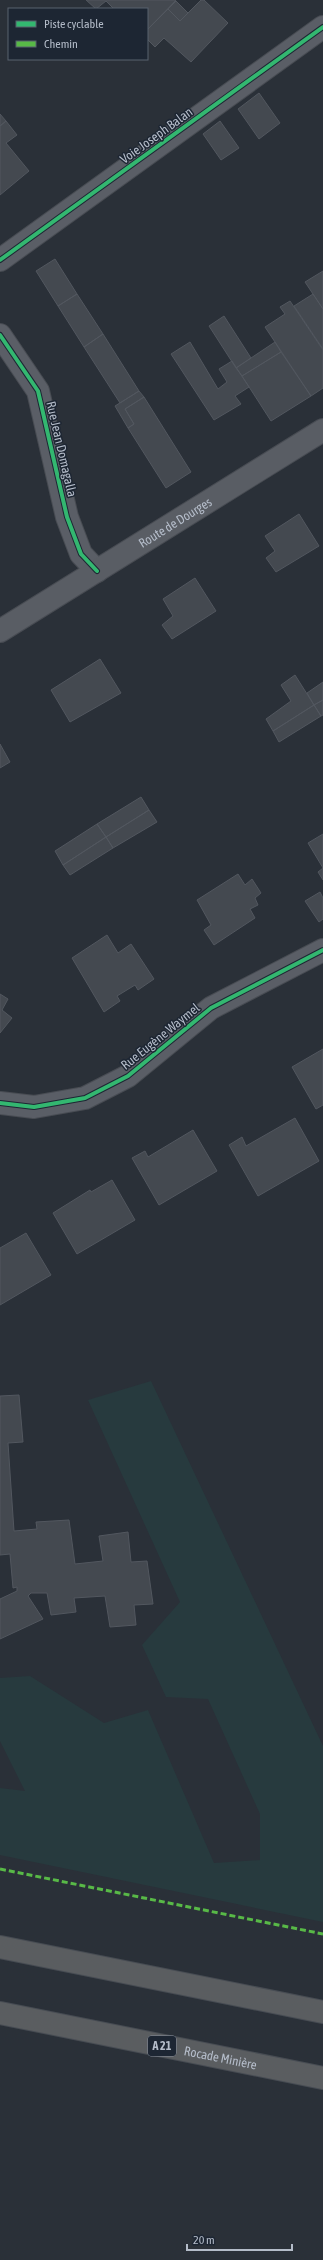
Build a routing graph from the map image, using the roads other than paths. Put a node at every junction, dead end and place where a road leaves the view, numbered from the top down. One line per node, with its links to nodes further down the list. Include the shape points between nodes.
1 (323, 27): 2 (street, Voie Joseph Balan)
2 (0, 260)
3 (0, 335): 5 (street, Rue Jean Domagalla, via 38,391 68,517 81,554)
4 (323, 430): 5 (main road, Route de Dourges)
5 (97, 571): 6 (main road, Route de Dourges)
6 (0, 631)
7 (323, 950): 8 (street, Rue Eugène Waymel, via 210,1008 128,1076 85,1098 34,1107)
8 (0, 1103)
9 (0, 1947): 10 (highway)
10 (323, 2012)
11 (0, 2013): 12 (highway, Rocade Minière / A 21)
12 (323, 2078)

